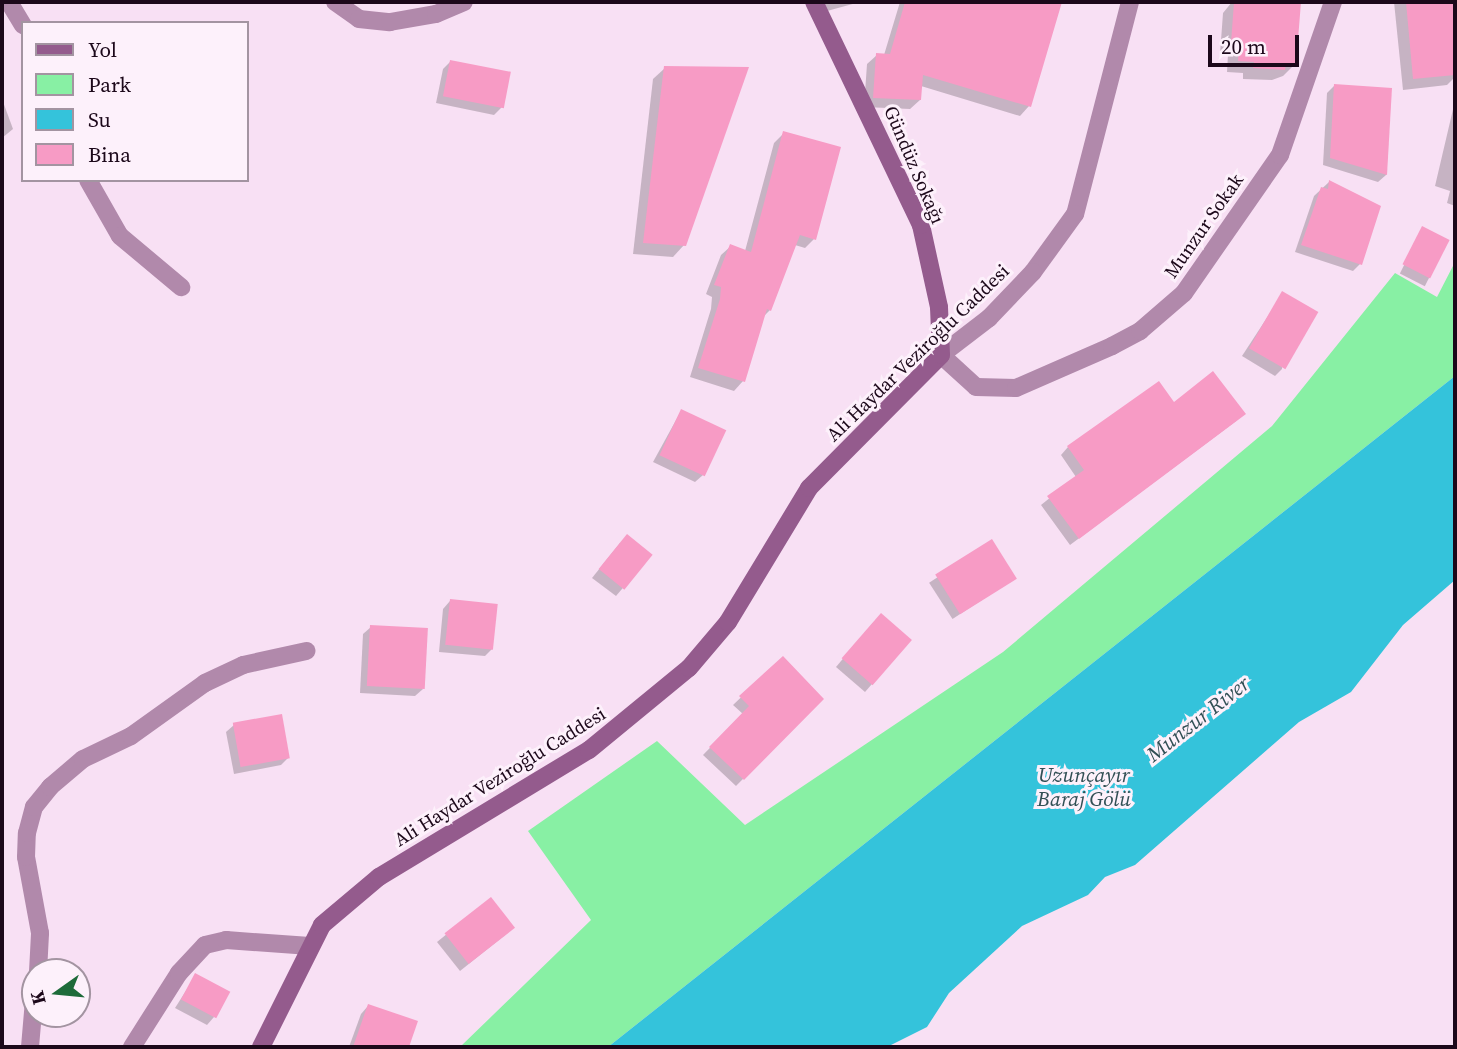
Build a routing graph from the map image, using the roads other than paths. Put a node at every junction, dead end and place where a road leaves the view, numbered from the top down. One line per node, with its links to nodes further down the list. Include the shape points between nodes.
1 (9, 2): 7 (street)
2 (335, 2): 3 (street, via 359,19 390,22 436,14)
3 (464, 2)
4 (814, 2): 10 (main road, Gündüz Sokağı, via 920,225 939,307)
5 (1130, 2): 10 (street, Ali Haydar Veziroğlu Caddesi, via 1075,214 989,318)
6 (1333, 2): 10 (street, Munzur Sokak, via 1280,155 1184,293 1167,309 1112,346 1016,388 976,387)
7 (21, 22)
8 (89, 182): 9 (street, via 120,236)
9 (181, 287)
10 (941, 355): 12 (main road, Ali Haydar Veziroğlu Caddesi, via 809,488 728,622 689,668 589,750 345,901)
11 (306, 651): 13 (street, via 243,666 205,683 131,736 83,759 50,787 34,807 27,833 26,857 40,933)
12 (310, 946): 16 (street, via 226,940 205,945 179,973); 17 (main road, Ali Haydar Veziroğlu Caddesi)
13 (39, 958)
14 (32, 1028): 15 (street)
15 (30, 1047)
16 (132, 1047)
17 (261, 1047)

